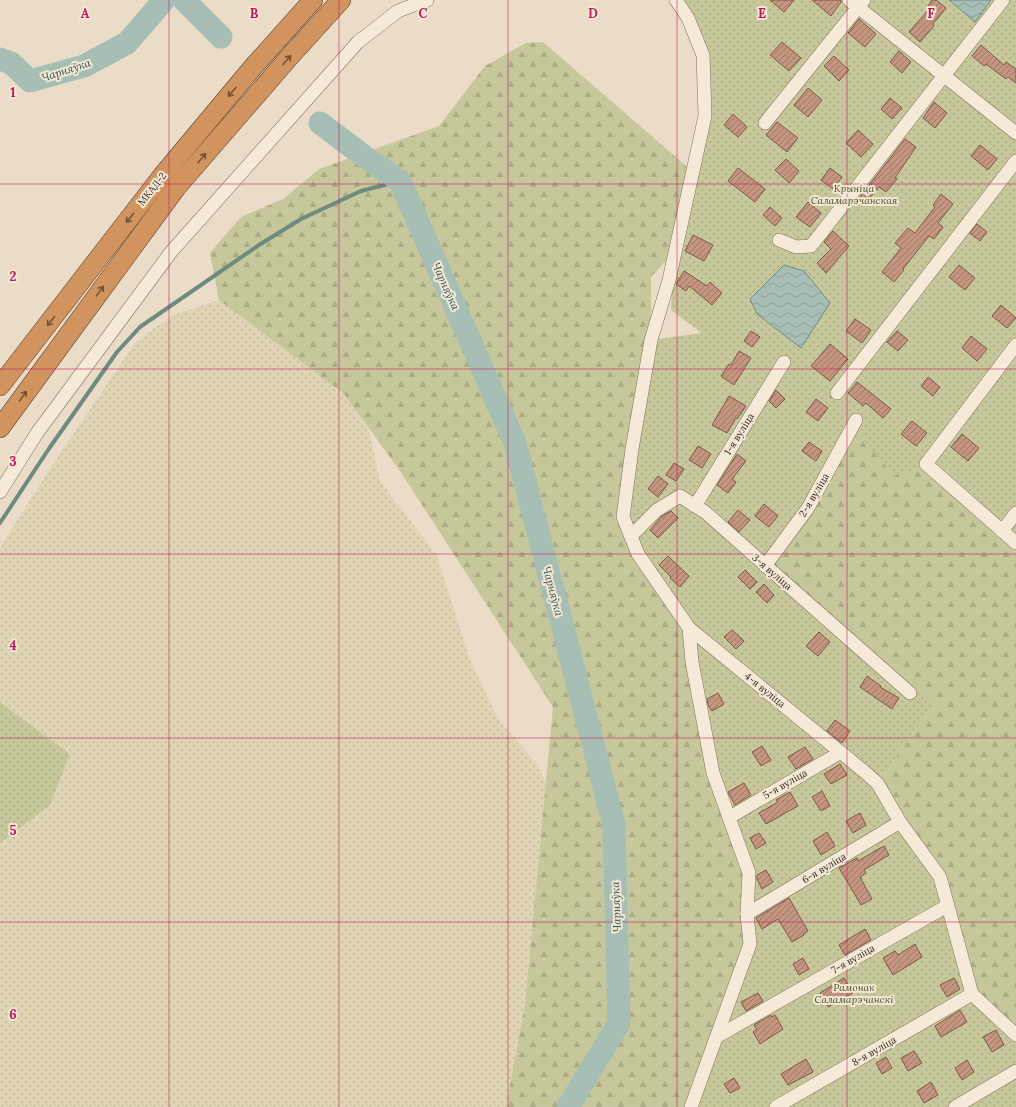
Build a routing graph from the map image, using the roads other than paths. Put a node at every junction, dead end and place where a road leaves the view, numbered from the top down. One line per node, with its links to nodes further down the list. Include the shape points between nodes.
1 (299, 0): 8 (highway)
2 (313, 0): 8 (highway, МКАД-2)
3 (341, 0): 19 (highway, one-way to 3, via 176,188)
4 (427, 0): 20 (street, via 398,11 358,42 171,252 37,433)
5 (676, 0): 24 (street, via 688,18 703,55 705,116 669,280 648,357 623,517)
6 (1003, 0): 9 (street)
7 (857, 3): 9 (street); 10 (street)
8 (253, 67): 16 (highway, МКАД-2, one-way to 16, via 162,176)
9 (943, 75): 11 (street); 13 (street, via 811,246 796,247)
10 (765, 123)
11 (1016, 132)
12 (1016, 161): 17 (street)
13 (779, 240)
14 (1016, 345): 23 (street, via 926,464)
15 (784, 362): 21 (street, 1-я вуліца)
16 (0, 386)
17 (837, 393)
18 (856, 420): 26 (street, 2-я вуліца, via 808,508)
19 (0, 428)
20 (0, 492)
21 (695, 506): 24 (street, 3-я вуліца, via 680,496 657,510); 26 (street, 3-я вуліца)
22 (1016, 513): 23 (street)
23 (1002, 531): 25 (street)
24 (631, 536): 27 (street, via 638,554)
25 (1016, 543)
26 (765, 566): 28 (street, 3-я вуліца)
27 (689, 628): 29 (street, 4-я вуліца); 30 (street, via 692,662 713,773)
28 (910, 693)
29 (841, 752): 30 (street, 5-я вуліца); 31 (street, 4-я вуліца, via 878,784)
30 (730, 817): 33 (street, via 749,873)
31 (900, 822): 32 (street, 4-я вуліца, via 940,877); 33 (street, 6-я вуліца)
32 (947, 906): 34 (street, 4-я вуліца); 36 (street, 7-я вуліца)
33 (747, 914): 36 (street, via 750,944)
34 (972, 994): 35 (street); 39 (street, 8-я вуліца)
35 (1016, 1035)
36 (718, 1036): 38 (street)
37 (1016, 1071): 40 (street)
38 (691, 1107)
39 (776, 1107)
40 (955, 1107)

